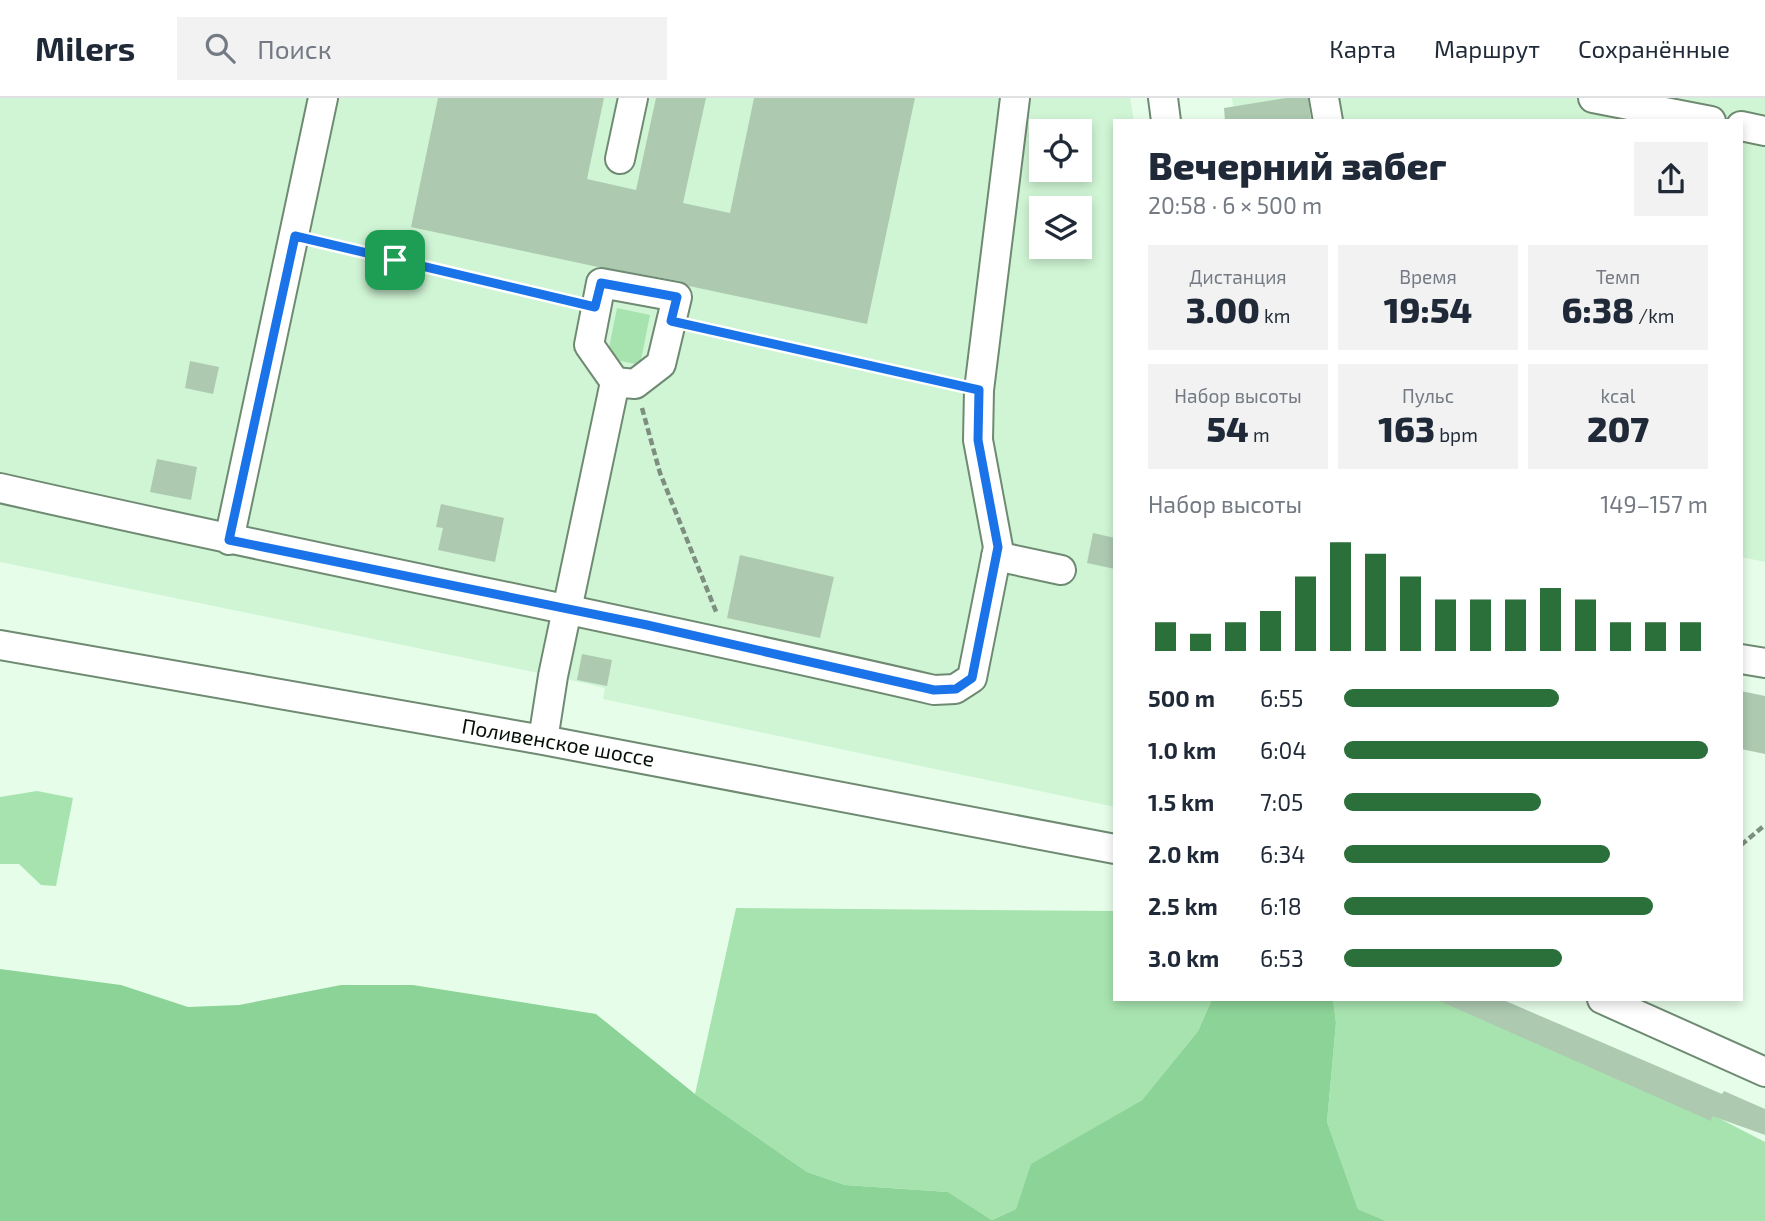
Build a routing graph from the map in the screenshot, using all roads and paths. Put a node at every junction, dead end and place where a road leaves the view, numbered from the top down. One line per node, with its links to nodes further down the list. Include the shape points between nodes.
1 (323, 98): 13 (street)
2 (633, 98): 12 (street)
3 (1015, 98): 17 (street)
4 (1163, 98): 7 (street)
5 (1324, 98): 8 (street)
6 (1593, 98): 9 (street)
7 (1166, 119)
8 (1328, 119)
9 (1702, 119)
10 (1743, 127): 11 (street)
11 (1765, 131)
12 (620, 159)
13 (295, 236): 14 (path); 19 (street)
14 (595, 307): 15 (street, via 601,283 677,297); 16 (street, via 589,345)
15 (671, 321): 16 (street, via 661,364); 17 (path)
16 (625, 383): 22 (street); 23 (path)
17 (979, 390): 20 (street, via 978,440)
18 (0, 488): 19 (street)
19 (229, 540): 22 (street)
20 (996, 556): 21 (street); 23 (street, via 972,678 956,689 934,690)
21 (1061, 570)
22 (567, 608): 23 (street); 27 (street)
23 (728, 642)
24 (0, 645): 27 (street, Поливенское шоссе)
25 (1743, 659): 26 (street)
26 (1765, 663)
27 (543, 740): 30 (street, Поливенское шоссе)
28 (1765, 825): 29 (path)
29 (1743, 843)
30 (1113, 849)
31 (1606, 1001): 32 (street)
32 (1765, 1072)

